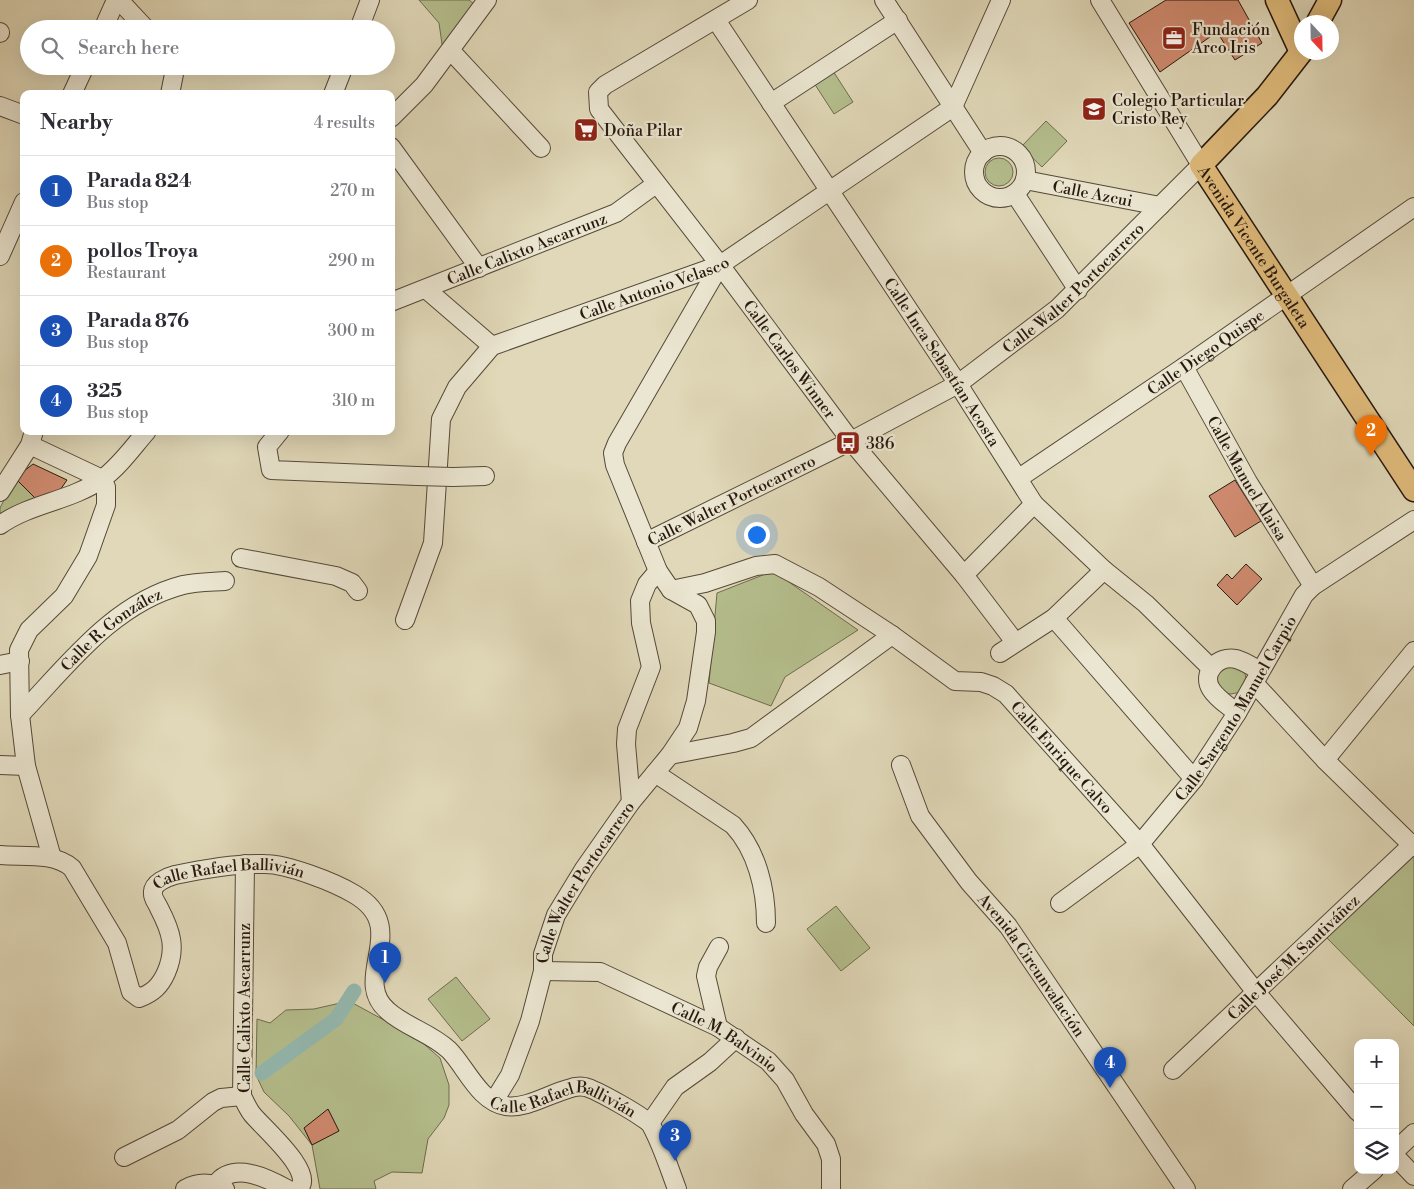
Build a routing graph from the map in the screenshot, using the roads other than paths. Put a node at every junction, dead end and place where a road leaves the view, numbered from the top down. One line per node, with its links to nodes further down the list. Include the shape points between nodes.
1 (117, 0): 11 (street); 12 (street)
2 (370, 0): 13 (street)
3 (486, 0): 17 (street)
4 (748, 0): 14 (street)
5 (884, 0): 15 (street)
6 (1001, 0): 27 (street)
7 (1100, 0): 33 (street, Avenida Vicente Burgaleta)
8 (1277, 0): 16 (main road)
9 (1330, 0): 10 (main road)
10 (1322, 15)
11 (107, 20)
12 (137, 20)
13 (362, 20)
14 (716, 20): 25 (street, Calle Inca Sebastían Acosta); 34 (street, Calle Carlos Winner, via 604,85 598,92 599,109)
15 (898, 20): 25 (street); 27 (street)
16 (1294, 36)
17 (450, 51): 29 (street, via 424,85); 30 (street)
18 (1294, 60): 33 (main road, Calle Walter Portocarrero, via 1267,96)
19 (81, 75): 22 (street)
20 (174, 75): 23 (street)
21 (340, 75): 24 (street)
22 (74, 90)
23 (171, 90)
24 (334, 90)
25 (771, 104): 36 (street, Calle Inca Sebastían Acosta)
26 (0, 106): 28 (street)
27 (952, 107): 32 (street); 36 (street, Calle Antonio Velasco)
28 (20, 114)
29 (395, 114)
30 (541, 148)
31 (395, 152): 42 (street)
32 (982, 153): 35 (street, via 998,146 1015,150 1025,164); 35 (street, via 975,166 976,182 980,188 992,197 1000,198)
33 (1201, 165): 37 (street, Calle Walter Portocarrero); 45 (main road, Avenida Vicente Burgaleta)
34 (656, 184): 41 (street, Calle Carlos Winner); 42 (street, Calle Calixto Ascarrunz, via 616,213)
35 (1020, 187): 37 (street, Calle Azcui); 44 (street)
36 (829, 190): 41 (street, Calle Antonio Velasco); 49 (street, Calle Inca Sebastían Acosta)
37 (1160, 206): 44 (street, Calle Walter Portocarrero)
38 (1414, 207): 45 (street, Calle Diego Quispe)
39 (20, 211): 40 (street)
40 (0, 256)
41 (720, 265): 47 (street, Calle Antonio Velasco); 53 (street, Calle Carlos Winner); 62 (street, via 614,453 615,465)
42 (479, 268): 43 (street, Calle Calixto Ascarrunz)
43 (427, 290): 46 (street, Calle Calixto Ascarrunz); 47 (street)
44 (1078, 290): 49 (street, Calle Walter Portocarrero)
45 (1287, 294): 48 (street, Calle Diego Quispe); 57 (main road, Avenida Vicente Burgaleta)
46 (395, 301)
47 (492, 346): 72 (street, Calle Antonio Velasco, via 457,387 441,419 433,543)
48 (1184, 367): 55 (street, Calle Diego Quispe); 68 (street, Calle Manuel Alaisa, via 1248,482)
49 (958, 384): 53 (street, Calle Walter Portocarrero); 55 (street, Calle Inca Sebastían Acosta)
50 (144, 435): 56 (street)
51 (277, 435): 54 (street, bridge, via 268,447 271,470)
52 (32, 438): 56 (street); 58 (street)
53 (851, 441): 62 (street, Calle Walter Portocarrero); 66 (street, Calle Carlos Winner)
54 (485, 476)
55 (1019, 478): 59 (street, Calle Inca Sebastían Acosta)
56 (102, 479): 61 (street, via 60,500 30,508); 77 (street, via 106,487 106,505 88,556 64,596 29,630 19,650)
57 (1414, 490)
58 (0, 492)
59 (1034, 504): 64 (street, Calle Inca Sebastían Acosta); 66 (street)
60 (1414, 520): 68 (street, Calle Sargento Manuel Carpio)
61 (0, 525)
62 (646, 542): 65 (street, Calle Walter Portocarrero)
63 (241, 558): 69 (street, via 336,576 352,583)
64 (1104, 570): 71 (street); 79 (street, Calle Inca Sebastían Acosta, via 1146,604)
65 (658, 572): 70 (street, Calle Walter Portocarrero); 90 (street, via 647,584 640,601 641,623 651,667 627,729)
66 (964, 575): 74 (street, Calle Carlos Winner)
67 (225, 581): 82 (street, Calle R. González, via 183,585 142,601 111,622)
68 (1313, 586): 80 (street, Calle Sargento Manuel Carpio, via 1304,595)
69 (358, 590)
70 (671, 590): 73 (street, Calle Enrique Calvo, via 705,584 756,566 775,564 819,587); 83 (street, Calle Walter Portocarrero, via 698,605 706,621 706,632 693,715)
71 (1054, 618): 74 (street); 89 (street)
72 (405, 620)
73 (892, 635): 83 (street, via 751,738); 91 (street, Calle Enrique Calvo, via 955,681 981,682 1006,694)
74 (1015, 642): 76 (street)
75 (1414, 651): 84 (street)
76 (1000, 653)
77 (20, 661): 78 (street); 82 (street)
78 (0, 665)
79 (1211, 668): 80 (street, via 1221,660 1237,659); 81 (street, via 1208,676 1210,688)
80 (1257, 677): 81 (street, Calle Sargento Manuel Carpio); 84 (street)
81 (1237, 713): 89 (street, Calle Sargento Manuel Carpio)
82 (20, 715): 87 (street)
83 (670, 755): 88 (street, Calle Walter Portocarrero)
84 (1326, 760): 92 (street)
85 (0, 765): 87 (street)
86 (901, 765): 120 (street, Avenida Circunvalación, via 920,816 969,882 1008,926)
87 (26, 766): 94 (street)
88 (656, 773): 90 (street, Calle Walter Portocarrero); 97 (street, via 740,833 764,887)
89 (1194, 779): 91 (street, Calle Sargento Manuel Carpio)
90 (631, 802): 99 (street, Calle Walter Portocarrero, via 556,915 543,954)
91 (1140, 844): 96 (street, Calle Sargento Manuel Carpio); 100 (street, Calle Enrique Calvo)
92 (1413, 845): 100 (street, Calle José M. Santiváñez)
93 (0, 855): 94 (street)
94 (52, 858): 95 (street, Calle Rafael Ballivián, via 72,868 87,891 117,943 131,992 139,998 153,992 161,983 173,951 172,937 152,895 153,889 174,876)
95 (244, 864): 104 (street, Calle Calixto Ascarrunz); 105 (street, Calle Rafael Ballivián, via 267,864 304,874 343,888 364,901 380,923 374,977 379,1000 398,1019 435,1039 450,1052 484,1094)
96 (1060, 903)
97 (766, 923)
98 (719, 947): 101 (street, via 706,976)
99 (543, 971): 101 (street, Calle M. Balvinio, via 600,972); 105 (street, Calle Walter Portocarrero, via 527,1030 510,1075)
100 (1255, 991): 103 (street, Calle José M. Santiváñez); 106 (street, Calle Enrique Calvo)
101 (718, 1027): 102 (street, Calle M. Balvinio)
102 (736, 1038): 107 (street, via 675,1088); 119 (street, Calle M. Balvinio, via 776,1067 820,1134 832,1159)
103 (1173, 1070)
104 (242, 1096): 110 (street, via 213,1102 178,1130); 117 (street, Calle Calixto Ascarrunz, via 252,1114 296,1165 303,1177)
105 (494, 1101): 107 (street, Calle Rafael Ballivián, via 515,1106 567,1089 585,1087)
106 (1354, 1107)
107 (650, 1123): 118 (street, Calle Rafael Ballivián)
108 (1414, 1133): 109 (street)
109 (1399, 1147)
110 (124, 1157)
111 (1399, 1160): 112 (street)
112 (1414, 1176)
113 (1373, 1178): 121 (street)
114 (220, 1186): 115 (street, via 205,1182); 116 (street, via 226,1175 244,1173 260,1176)
115 (185, 1189)
116 (287, 1189)
117 (298, 1189)
118 (677, 1189)
119 (831, 1189)
120 (1186, 1189)
121 (1352, 1189)

